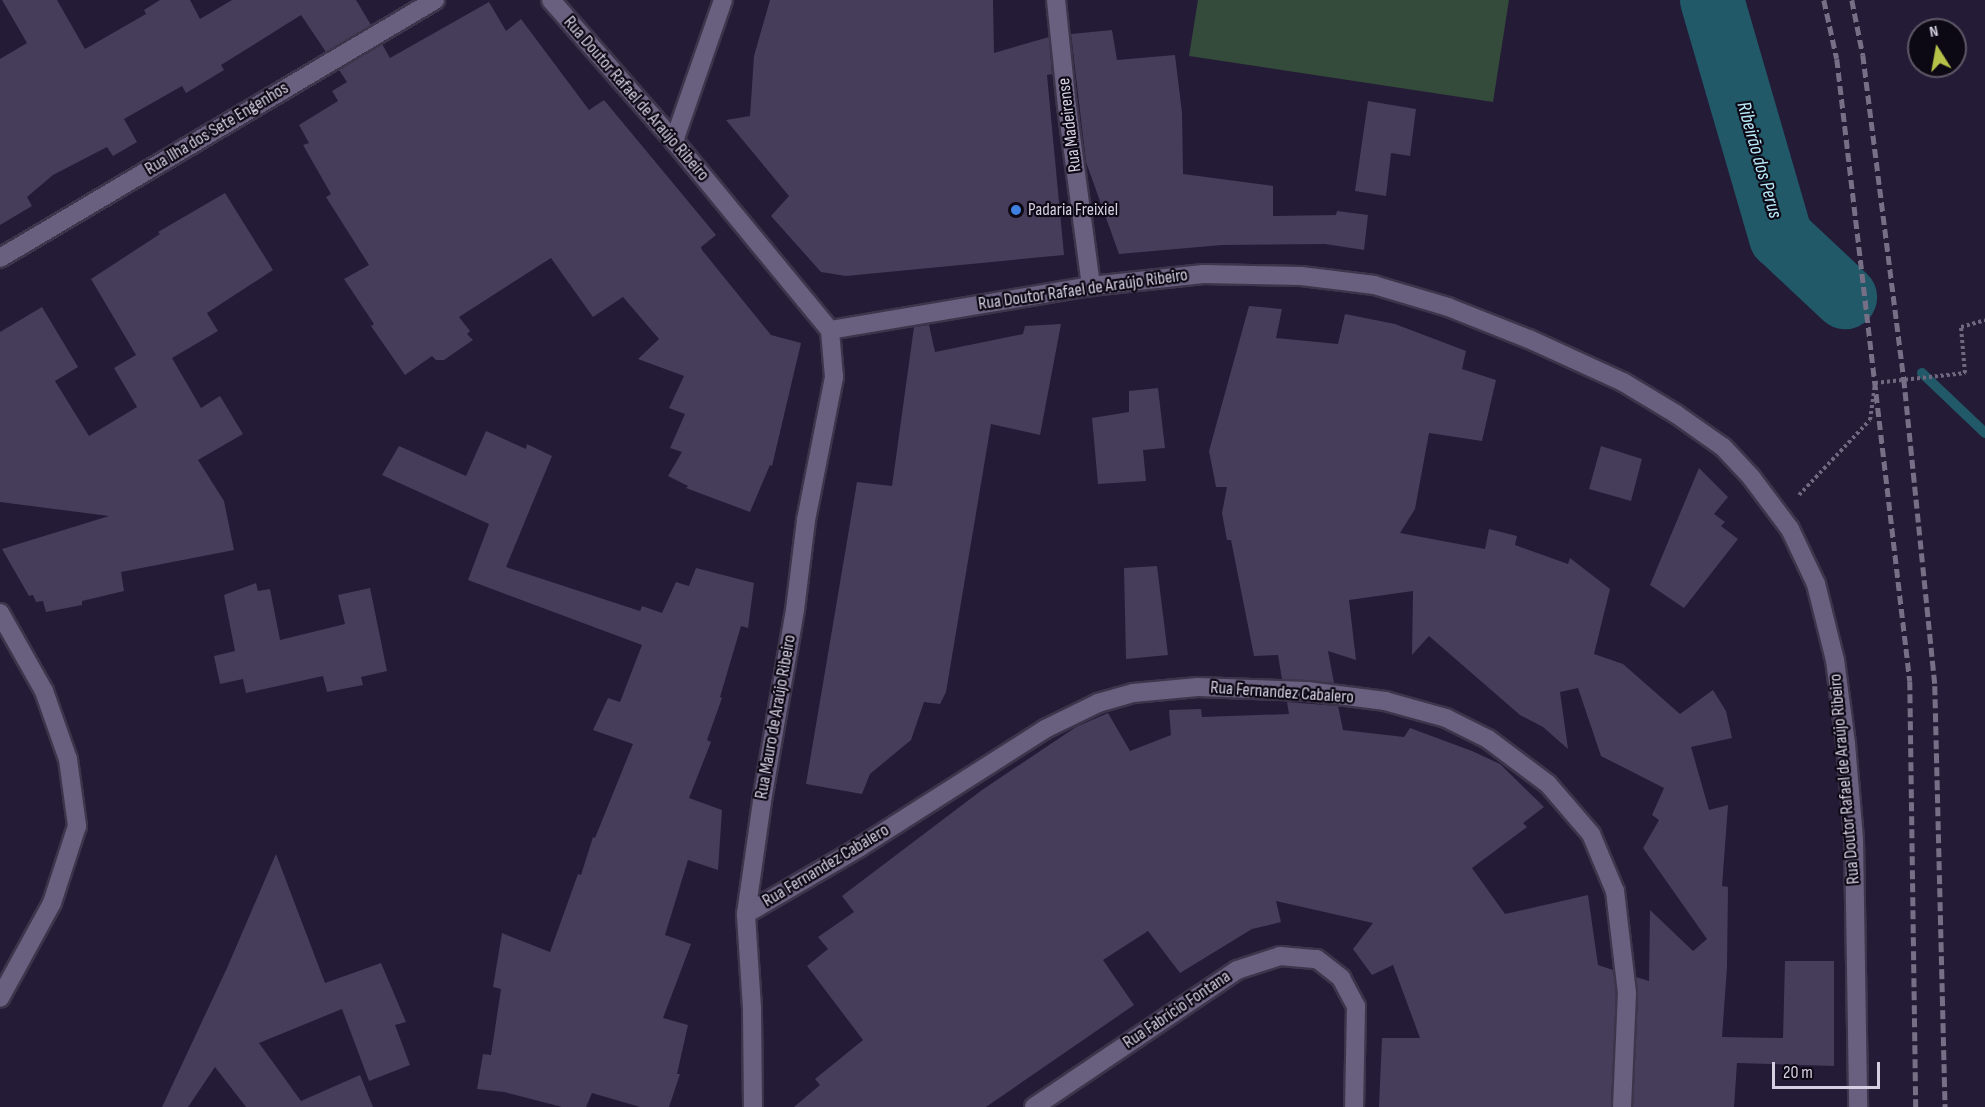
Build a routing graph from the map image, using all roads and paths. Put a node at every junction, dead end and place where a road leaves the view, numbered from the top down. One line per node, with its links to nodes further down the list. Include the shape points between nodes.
1 (435, 0): 6 (street, Rua Ilha dos Sete Engenhos)
2 (551, 0): 5 (street, Rua Doutor Rafael de Araújo Ribeiro)
3 (723, 0): 5 (street)
4 (1056, 0): 7 (street, Rua Madeirense)
5 (674, 141): 9 (street, Rua Doutor Rafael de Araújo Ribeiro)
6 (0, 258)
7 (1091, 286): 9 (street, Rua Doutor Rafael de Araújo Ribeiro); 10 (street, Rua Doutor Rafael de Araújo Ribeiro, via 1203,274 1301,276 1374,285 1448,307 1623,382 1676,414 1723,447)
8 (1985, 321): 10 (path, via 1961,327 1965,373 1875,383 1870,420)
9 (830, 330): 12 (street, Rua Mauro de Araújo Ribeiro, via 834,377 806,520)
10 (1779, 515): 18 (street, Rua Doutor Rafael de Araújo Ribeiro, via 1790,529 1816,584 1835,660 1844,723 1854,840)
11 (0, 613): 13 (street, via 44,691 68,759 77,826 52,903)
12 (746, 914): 14 (street, Rua Mauro de Araújo Ribeiro); 17 (street, Rua Fernandez Cabalero, via 860,847 1045,729 1098,703 1133,693 1198,687 1307,690 1385,701 1446,718 1488,739 1548,784 1592,834 1615,891 1628,993)
13 (0, 998)
14 (753, 1107)
15 (1034, 1107): 16 (street, Rua Fabrício Fontana, via 1237,970 1280,956 1317,959 1341,978 1356,1006)
16 (1354, 1107)
17 (1622, 1107)
18 (1858, 1107)

